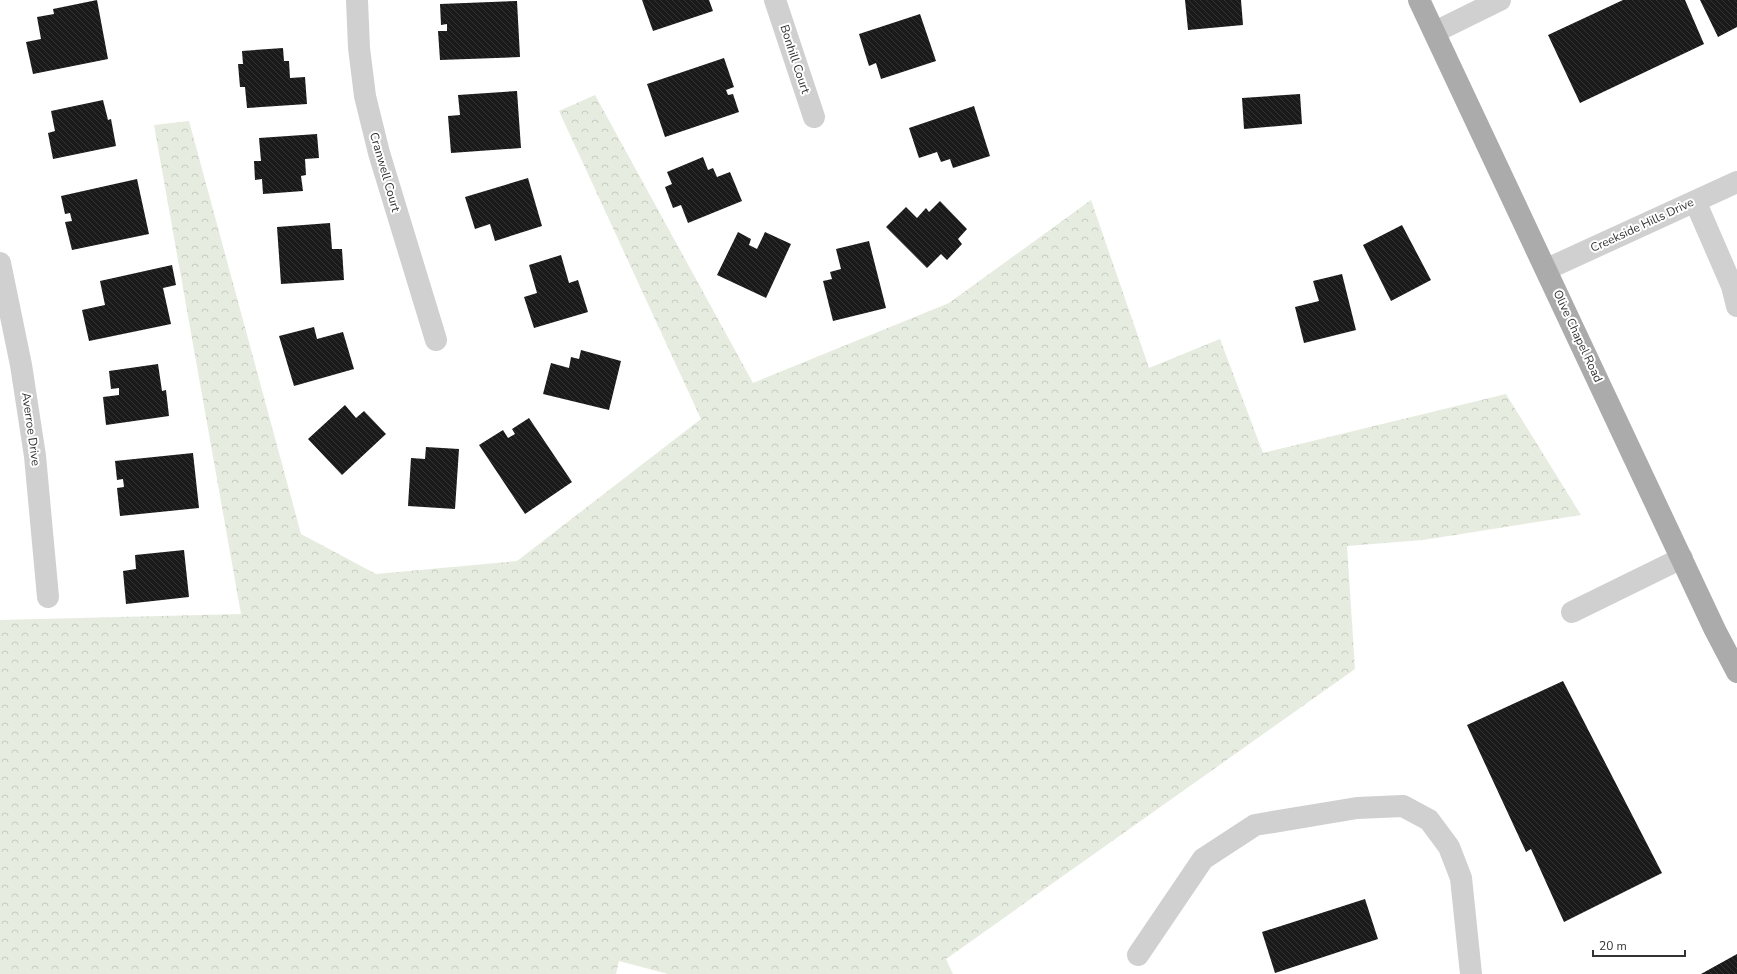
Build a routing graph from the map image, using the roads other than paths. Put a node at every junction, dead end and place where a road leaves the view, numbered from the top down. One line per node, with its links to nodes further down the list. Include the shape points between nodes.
1 (357, 0): 12 (street, Cranwell Court, via 365,96 379,153)
2 (775, 0): 6 (street, Bonhill Court)
3 (1419, 0): 5 (main road, Olive Chapel Road)
4 (1500, 0): 5 (street)
5 (1435, 32): 10 (main road, Olive Chapel Road)
6 (814, 117)
7 (1737, 182): 8 (street, Creekside Hills Drive)
8 (1695, 201): 10 (street, Creekside Hills Drive); 11 (street, via 1732,286)
9 (0, 263): 14 (street, Averroe Drive, via 21,364 35,456)
10 (1547, 269): 13 (main road, Olive Chapel Road)
11 (1737, 306)
12 (436, 340)
13 (1682, 558): 15 (street); 16 (main road, Olive Chapel Road)
14 (48, 597)
15 (1572, 612)
16 (1737, 672)
17 (1138, 955): 18 (street, via 1203,859 1255,825 1357,808 1403,806 1429,820 1449,847 1461,878)
18 (1471, 974)

